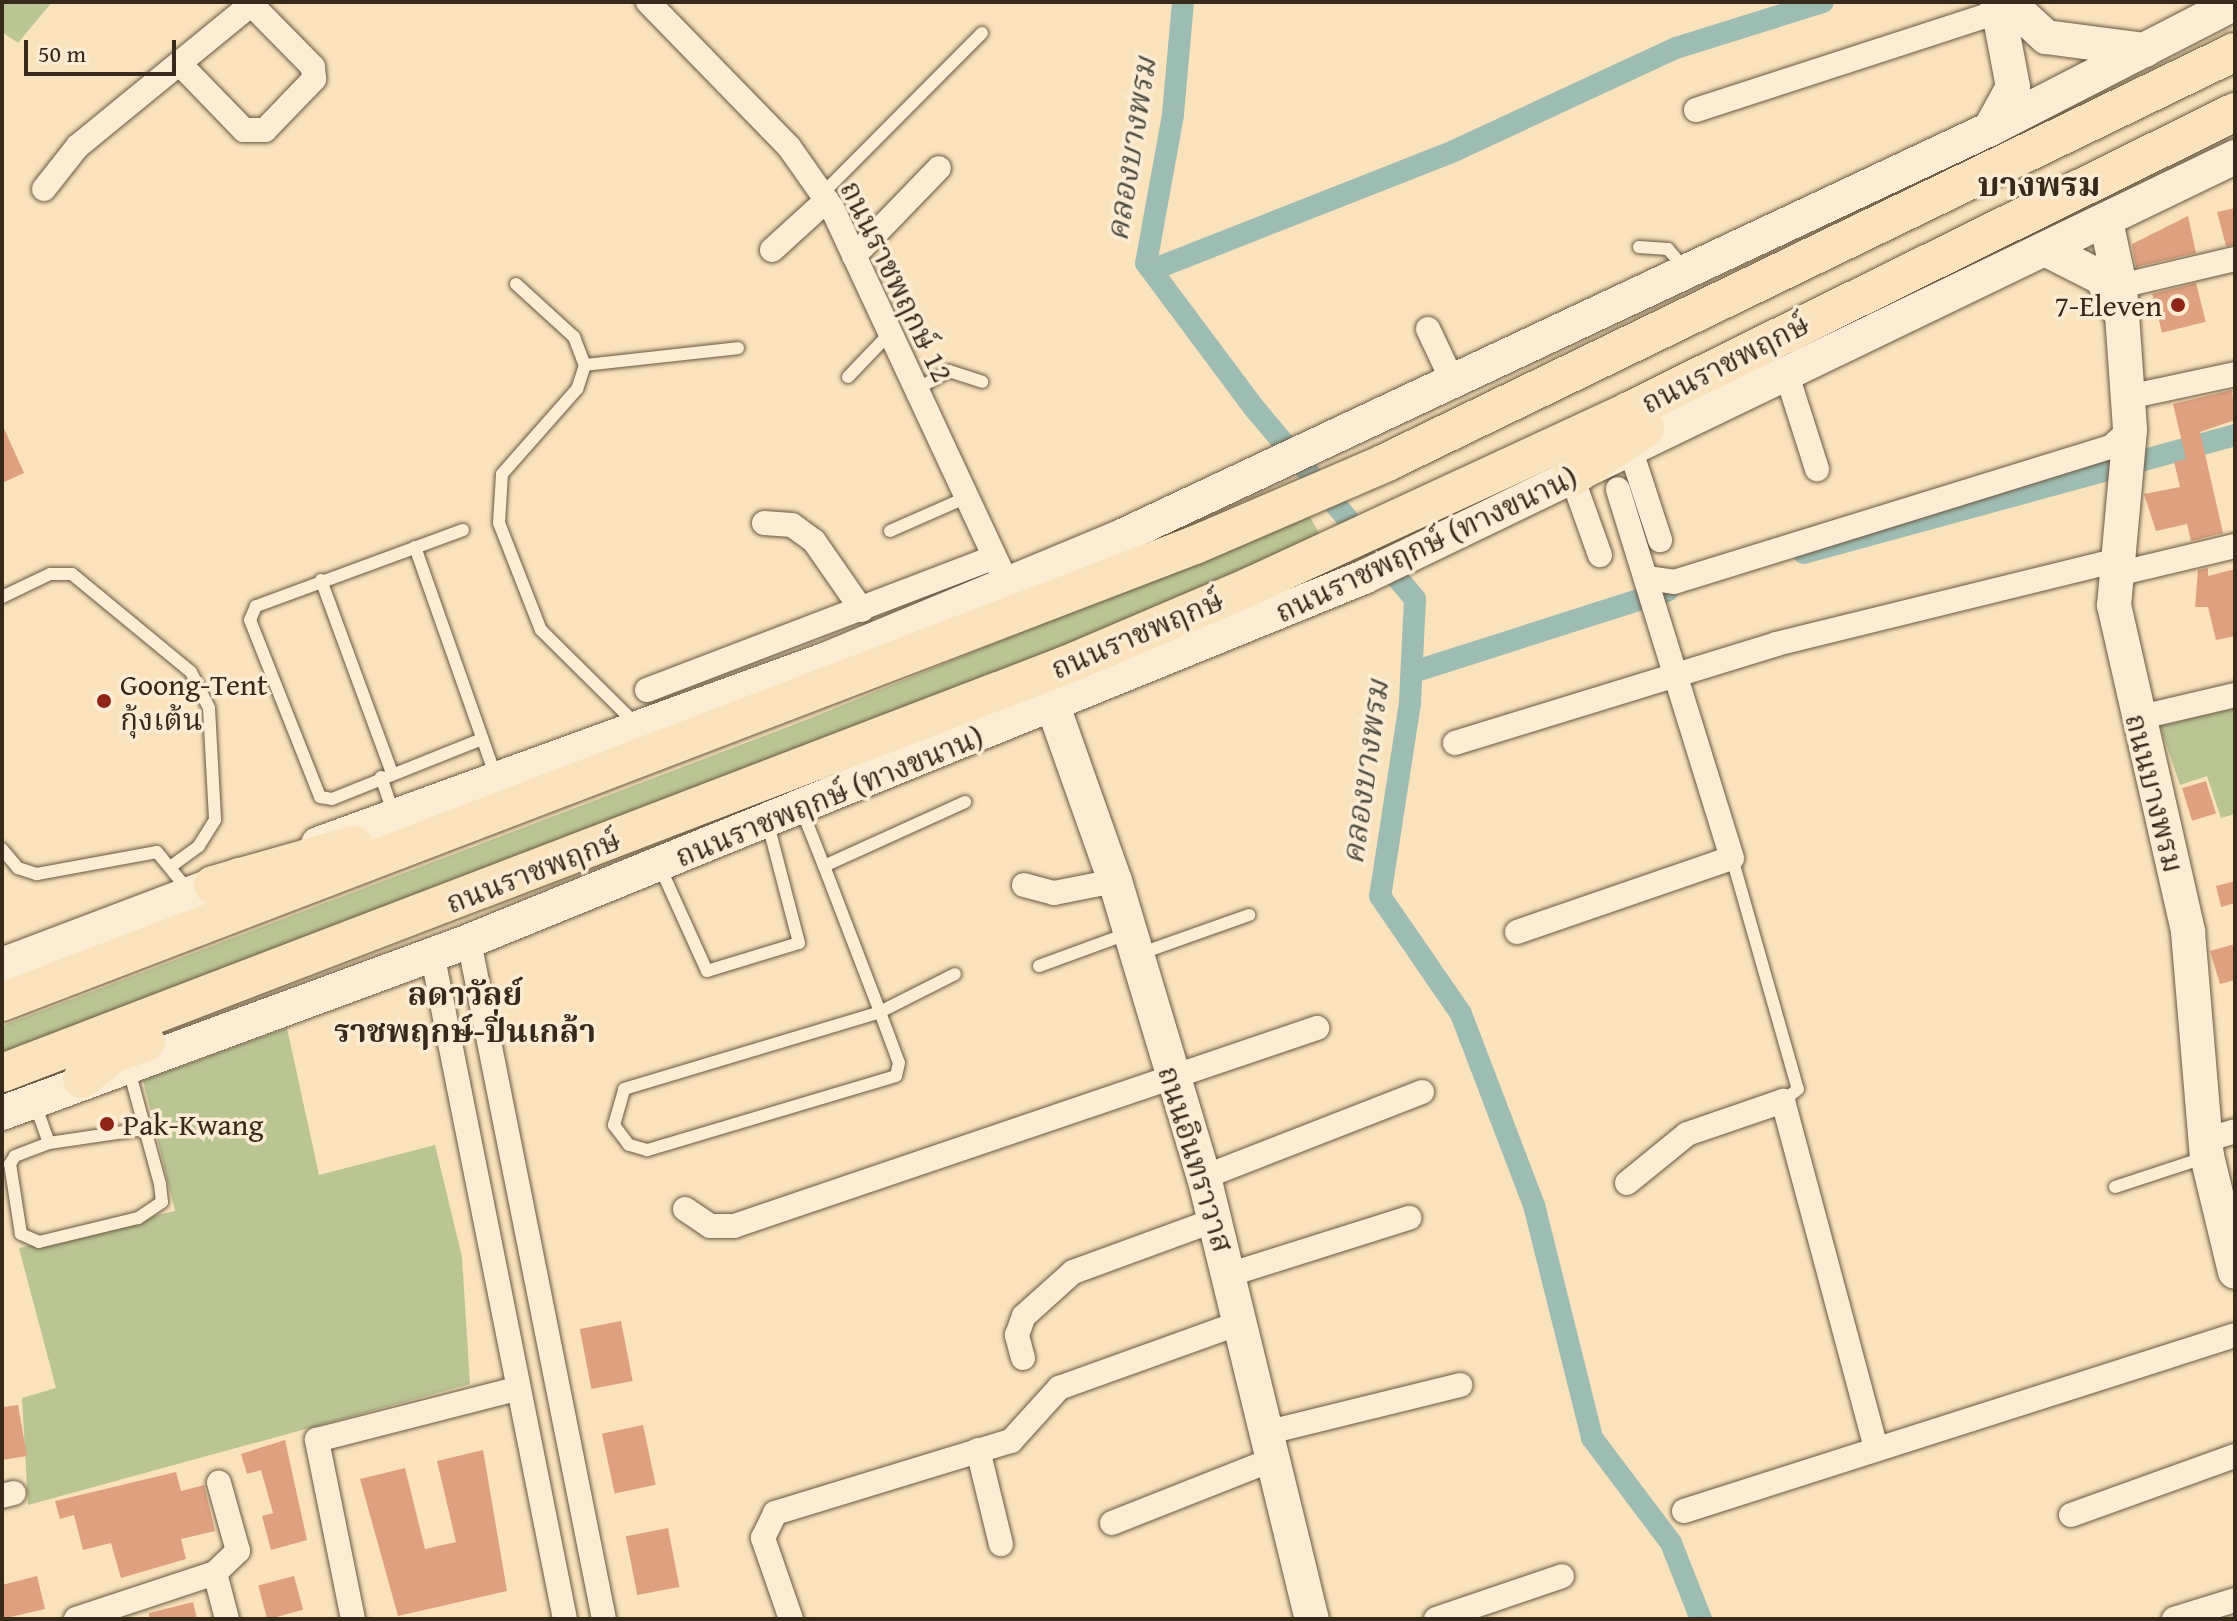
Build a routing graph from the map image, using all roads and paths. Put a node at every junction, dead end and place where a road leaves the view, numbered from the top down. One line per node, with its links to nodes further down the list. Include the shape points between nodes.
1 (648, 2): 15 (street, ถนนราชพฤกษ์ 12, via 789,147)
2 (252, 3): 8 (street); 8 (street, via 313,67 314,79 265,130 244,130)
3 (2235, 3): 6 (main road)
4 (2002, 5): 6 (main road, via 2046,37); 9 (street); 11 (main road, via 2013,87)
5 (982, 33): 15 (lane)
6 (2147, 51): 11 (main road)
7 (2230, 55): 68 (main road, ถนนราชพฤกษ์, via 1385,463 991,627)
8 (180, 64): 14 (street, via 78,146)
9 (1696, 110)
10 (2234, 113): 25 (main road, ถนนราชพฤกษ์)
11 (1990, 129): 22 (main road)
12 (2235, 157): 16 (main road, ถนนราชพฤกษ์)
13 (939, 168): 20 (street)
14 (44, 189)
15 (824, 197): 18 (street); 20 (street, ถนนราชพฤกษ์ 12)
16 (2106, 221): 19 (main road, ถนนราชพฤกษ์); 24 (main road, ถนนบางพรม)
17 (1639, 247): 22 (lane, via 1668,249)
18 (772, 250)
19 (2047, 250): 24 (main road, ถนนบางพรม, via 2102,278); 31 (main road, ถนนราชพฤกษ์)
20 (854, 256): 27 (street, ถนนราชพฤกษ์ 12)
21 (2235, 259): 24 (street)
22 (1689, 274): 34 (main road)
23 (516, 284): 29 (lane, via 574,337)
24 (2119, 299): 36 (main road, ถนนบางพรม)
25 (1802, 324): 39 (main road, via 1777,355 1609,448); 77 (main road, ถนนราชพฤกษ์, via 1251,586 1066,665)
26 (1428, 329): 34 (street)
27 (889, 334): 32 (lane); 35 (street, ถนนราชพฤกษ์ 12)
28 (738, 348): 29 (lane)
29 (585, 365): 60 (lane, via 577,389 502,474 499,523 541,630)
30 (2235, 374): 36 (street)
31 (1787, 375): 37 (main road, ถนนราชพฤกษ์); 38 (street)
32 (848, 377)
33 (982, 382): 35 (lane, via 949,371)
34 (1454, 384): 50 (main road, via 1254,477)
35 (915, 390): 41 (street, ถนนราชพฤกษ์ 12)
36 (2129, 422): 49 (main road, ถนนบางพรม); 52 (street, via 2111,447)
37 (1636, 446): 39 (main road, ถนนราชพฤกษ์ (ทางขนาน)); 45 (street)
38 (1817, 469)
39 (1572, 477): 48 (street); 58 (main road, ถนนราชพฤกษ์ (ทางขนาน), via 1364,577)
40 (1618, 489): 52 (street)
41 (963, 499): 44 (lane); 50 (street, ถนนราชพฤกษ์ 12)
42 (764, 523): 54 (street, via 792,525 814,541)
43 (463, 530): 47 (lane)
44 (890, 531)
45 (1660, 540)
46 (2235, 546): 49 (street)
47 (415, 547): 51 (lane); 61 (lane)
48 (1600, 555)
49 (2114, 568): 55 (street); 59 (main road, ถนนบางพรม)
50 (999, 572): 54 (street); 60 (main road)
51 (321, 580): 63 (lane); 63 (lane, via 256,606 250,620 312,788 332,799)
52 (1649, 587): 55 (street)
53 (2, 597): 74 (lane, via 50,574 72,574 191,672 209,708 215,820 199,846)
54 (862, 610): 56 (street)
55 (1675, 673): 62 (street); 71 (street)
56 (647, 690)
57 (2235, 695): 59 (street)
58 (1053, 706): 66 (main road, ถนนราชพฤกษ์ (ทางขนาน)); 75 (main road, ถนนอินทราวาส)
59 (2137, 718): 99 (main road, ถนนบางพรม, via 2188,932)
60 (639, 727): 64 (main road)
61 (482, 739): 63 (lane); 64 (lane)
62 (1455, 743)
63 (386, 775): 67 (lane)
64 (497, 780): 67 (main road)
65 (965, 802): 73 (lane)
66 (801, 807): 69 (main road, ถนนราชพฤกษ์ (ทางขนาน)); 73 (lane)
67 (394, 814): 74 (main road)
68 (465, 820): 74 (main road); 86 (main road, ถนนราชพฤกษ์)
69 (767, 821): 72 (main road, ถนนราชพฤกษ์ (ทางขนาน)); 72 (lane, via 799,943 707,971)
70 (2, 849): 74 (lane, via 18,868 37,874 157,852)
71 (1732, 858): 79 (street); 94 (lane, via 1798,1089)
72 (658, 864): 80 (main road, ถนนราชพฤกษ์ (ทางขนาน))
73 (824, 866): 87 (lane)
74 (192, 881): 83 (main road)
75 (1115, 881): 76 (street, via 1066,892); 81 (main road, ถนนอินทราวาส)
76 (1024, 885)
77 (470, 895): 90 (main road, ถนนราชพฤกษ์); 92 (main road, via 448,920 113,1054)
78 (1249, 915): 81 (lane)
79 (1517, 932)
80 (469, 941): 82 (main road, ถนนราชพฤกษ์ (ทางขนาน)); 130 (street)
81 (1133, 944): 84 (lane); 91 (main road, ถนนอินทราวาส)
82 (432, 953): 89 (main road, ถนนราชพฤกษ์ (ทางขนาน)); 113 (street)
83 (2, 965)
84 (1039, 966)
85 (955, 974): 87 (lane)
86 (2, 1002)
87 (880, 1012): 87 (lane, via 899,1063 883,1084 647,1150 629,1145 614,1125 624,1089)
88 (1317, 1028): 91 (street)
89 (129, 1066): 92 (main road, ถนนราชพฤกษ์ (ทางขนาน)); 97 (lane)
90 (2, 1073)
91 (1172, 1078): 100 (main road, ถนนอินทราวาส); 103 (street, via 734,1226 710,1226)
92 (82, 1079): 95 (main road, ถนนราชพฤกษ์ (ทางขนาน))
93 (1422, 1092): 100 (street)
94 (1783, 1101): 101 (street, via 1687,1134); 115 (street)
95 (34, 1102): 96 (main road, ถนนราชพฤกษ์ (ทางขนาน)); 98 (lane)
96 (2, 1113)
97 (144, 1129): 98 (lane); 98 (lane, via 160,1184 162,1202 154,1211 29,1242 16,1217 10,1164)
98 (49, 1143)
99 (2216, 1143): 102 (lane); 106 (main road, ถนนบางพรม)
100 (1204, 1177): 105 (main road, ถนนอินทราวาส)
101 (1627, 1183)
102 (2115, 1187)
103 (685, 1209)
104 (1409, 1218): 108 (street)
105 (1215, 1220): 108 (main road, ถนนอินทราวาส); 111 (street, via 1073,1272 1024,1316 1017,1335)
106 (2229, 1224): 107 (main road, ถนนบางพรม)
107 (2235, 1272)
108 (1231, 1274): 109 (main road, ถนนอินทราวาส)
109 (1242, 1322): 114 (main road, ถนนอินทราวาส); 116 (street, via 1059,1388 1011,1441)
110 (2235, 1335): 115 (street)
111 (1023, 1358)
112 (1460, 1385): 114 (street)
113 (515, 1389): 128 (street, via 317,1440); 129 (street)
114 (1272, 1445): 121 (street); 132 (main road, ถนนอินทราวาส)
115 (1876, 1449): 119 (street)
116 (978, 1450): 122 (street); 131 (street, via 775,1513 763,1538)
117 (2235, 1456): 120 (street)
118 (219, 1483): 123 (street, via 238,1551)
119 (1684, 1511)
120 (2071, 1515)
121 (1112, 1523)
122 (1001, 1544)
123 (215, 1573): 126 (street); 127 (street)
124 (1562, 1576): 133 (street)
125 (2235, 1600): 134 (street)
126 (76, 1619)
127 (227, 1619)
128 (353, 1619)
129 (565, 1619)
130 (604, 1619)
131 (791, 1619)
132 (1312, 1619)
133 (1436, 1619)
134 (2174, 1619)

